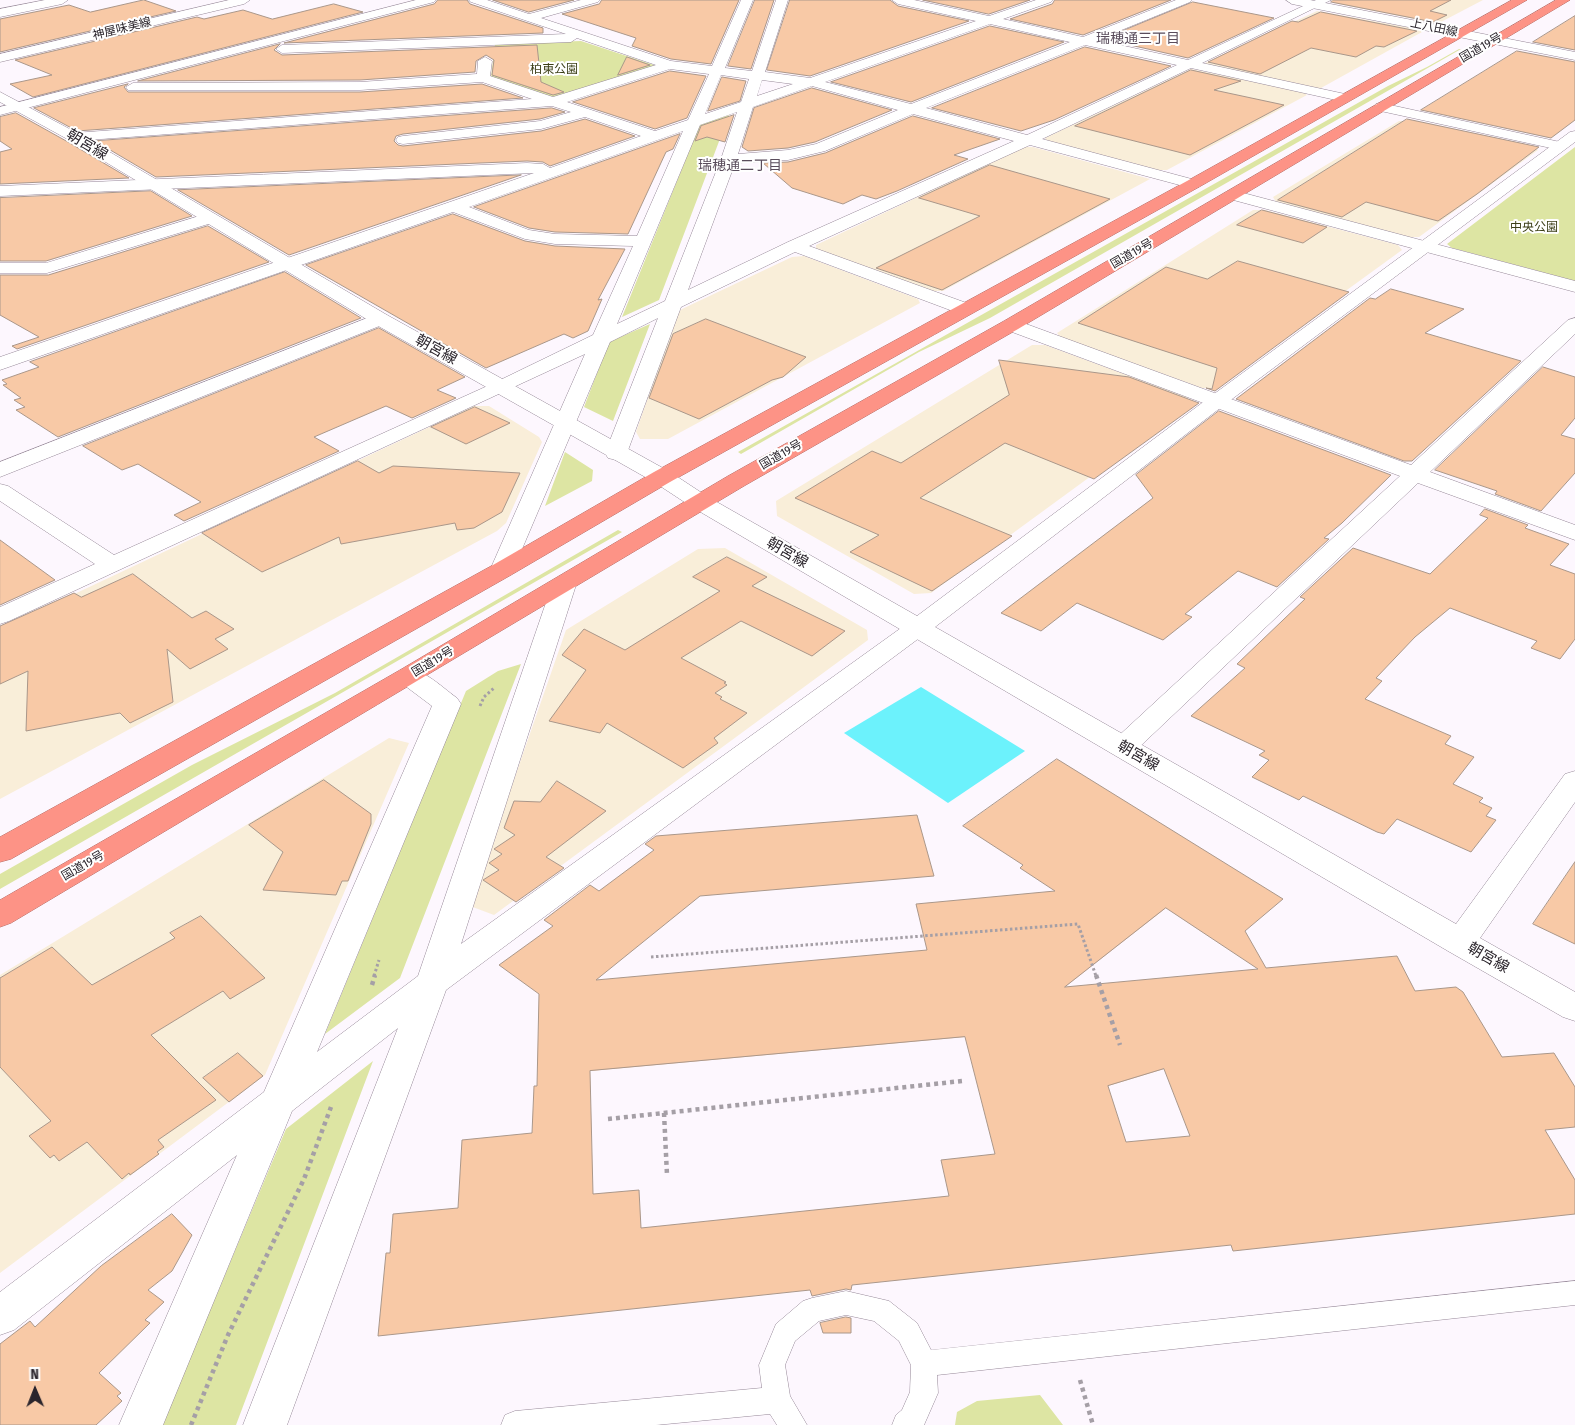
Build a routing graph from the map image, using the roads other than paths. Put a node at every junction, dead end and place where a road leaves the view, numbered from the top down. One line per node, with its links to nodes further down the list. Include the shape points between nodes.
1 (20, 0): 16 (street)
2 (62, 0): 16 (street)
3 (244, 0): 27 (street, 神屋味美線)
4 (430, 0): 25 (street)
5 (476, 0): 18 (street)
6 (594, 0): 18 (street)
7 (747, 0): 30 (street)
8 (782, 0): 31 (street)
9 (898, 0): 19 (street)
10 (1047, 0): 19 (street)
11 (1186, 0): 22 (street)
12 (1292, 0): 15 (street, 上八田線)
13 (1520, 0): 20 (highway, 国道19号)
14 (1564, 0): 23 (highway, 国道19号)
15 (1320, 2): 20 (street, 上八田線); 28 (street)
16 (34, 6): 17 (street)
17 (0, 13)
18 (528, 18): 21 (street)
19 (990, 20): 22 (street); 33 (street)
20 (1460, 34): 23 (street, 上八田線); 35 (highway, 国道19号)
21 (586, 38): 24 (street); 29 (street)
22 (1082, 41): 28 (street); 40 (street)
23 (1493, 41): 26 (street, 上八田線); 39 (highway, 国道19号)
24 (488, 43): 25 (street); 32 (street)
25 (230, 51): 34 (street)
26 (1575, 56)
27 (0, 58)
28 (1190, 64): 35 (street); 47 (street)
29 (669, 65): 30 (street); 36 (street)
30 (717, 71): 31 (street); 43 (street)
31 (756, 76): 33 (street); 38 (street)
32 (483, 78): 34 (street, via 360,86); 36 (street)
33 (811, 82): 38 (street); 40 (street)
34 (94, 87): 37 (street)
35 (1346, 98): 52 (highway, 国道19号)
36 (552, 102): 41 (street); 42 (street)
37 (6, 104): 45 (street, 朝宮線)
38 (746, 105): 43 (street); 49 (street)
39 (1381, 107): 48 (street); 55 (highway, 国道19号)
40 (912, 109): 47 (street); 49 (street, via 820,148 788,155)
41 (442, 110): 45 (street); 46 (street)
42 (584, 113): 44 (street); 46 (street, via 541,125)
43 (695, 123): 44 (street); 58 (street)
44 (655, 136): 50 (street)
45 (74, 137): 53 (street, 朝宮線)
46 (403, 140): 51 (street)
47 (1026, 140): 52 (street); 59 (street)
48 (1568, 141): 60 (street)
49 (729, 159): 64 (street)
50 (560, 170): 51 (street, via 527,168); 56 (street)
51 (357, 175): 53 (street)
52 (1193, 184): 65 (highway, 国道19号)
53 (154, 185): 54 (street); 57 (street, 朝宮線)
54 (0, 191)
55 (1232, 195): 60 (street); 68 (highway, 国道19号)
56 (455, 207): 58 (street, via 532,235 555,239); 61 (street)
57 (209, 218): 61 (street, 朝宮線); 62 (street, via 47,268)
58 (644, 242): 69 (street)
59 (794, 246): 64 (street); 65 (street)
60 (1424, 247): 63 (street); 72 (street)
61 (288, 264): 66 (street, 朝宮線); 70 (street)
62 (0, 268)
63 (1575, 287)
64 (672, 305): 69 (street); 74 (street)
65 (965, 309): 77 (highway, 国道19号)
66 (380, 319): 71 (street, 朝宮線); 75 (street)
67 (1575, 324): 76 (street)
68 (1011, 325): 72 (street); 79 (highway, 国道19号)
69 (603, 337): 71 (street); 73 (street)
70 (0, 364)
71 (501, 387): 73 (street, 朝宮線); 81 (street)
72 (1217, 401): 76 (street); 85 (street)
73 (564, 423): 74 (street, 朝宮線); 82 (street)
74 (616, 453): 77 (street, 朝宮線)
75 (0, 470)
76 (1413, 474): 80 (street); 87 (street)
77 (662, 477): 79 (street, 朝宮線); 82 (highway, 国道19号)
78 (0, 491): 81 (street)
79 (700, 502): 83 (highway, 国道19号); 85 (street, 朝宮線)
80 (1575, 533)
81 (112, 564): 84 (street)
82 (502, 570): 89 (highway, 国道19号)
83 (564, 585): 86 (highway, 国道19号); 92 (street)
84 (0, 616)
85 (916, 628): 87 (street, 朝宮線); 92 (street)
86 (409, 676): 90 (highway, 国道19号); 94 (street, via 447,704)
87 (1122, 747): 91 (street, 朝宮線)
88 (1575, 781): 91 (street)
89 (0, 851)
90 (0, 915)
91 (1460, 942): 93 (street, 朝宮線)
92 (432, 982): 94 (street); 101 (street)
93 (1575, 1008)
94 (278, 1102): 96 (street); 100 (street)
95 (1575, 1293): 97 (lane)
96 (0, 1316)
97 (924, 1364): 98 (lane, via 908,1332 880,1310 846,1303 812,1310 785,1333 772,1365); 104 (lane, via 924,1393 912,1420)
98 (777, 1400): 99 (lane); 103 (lane)
99 (559, 1423): 102 (lane)
100 (141, 1425)
101 (265, 1425)
102 (514, 1425)
103 (793, 1425)
104 (906, 1425)

